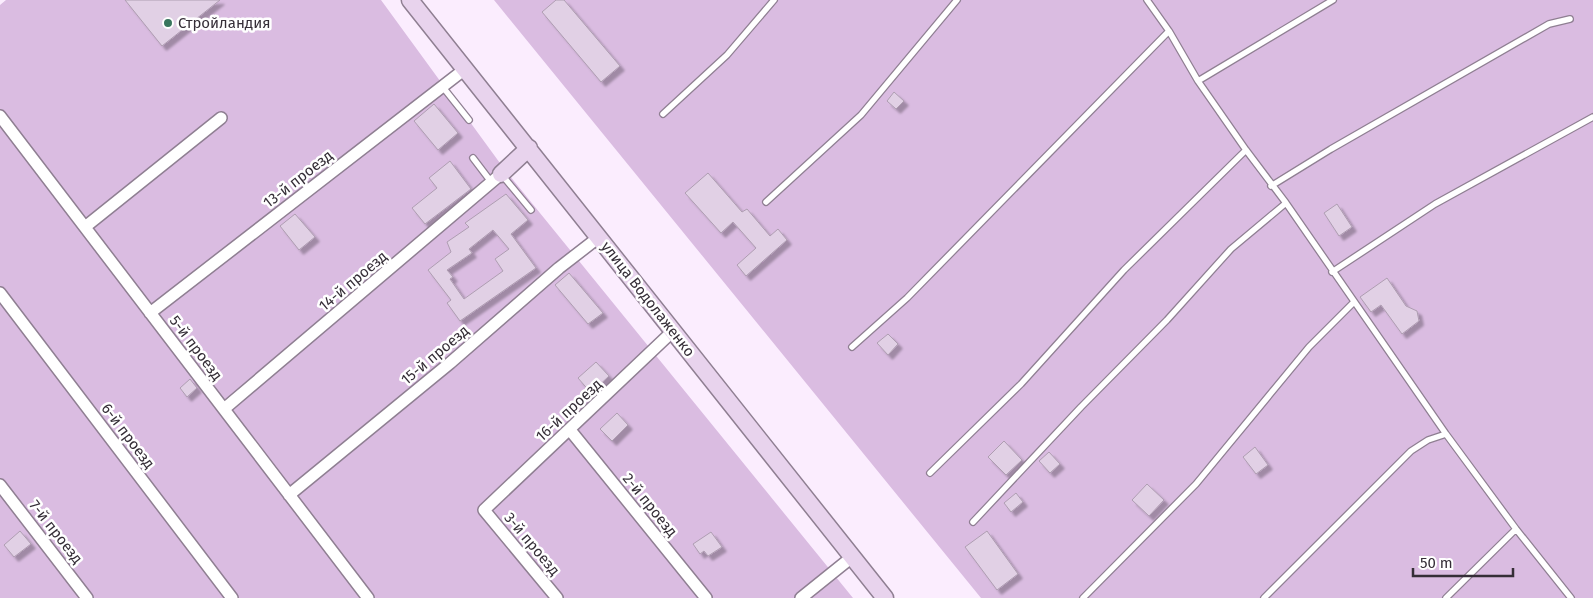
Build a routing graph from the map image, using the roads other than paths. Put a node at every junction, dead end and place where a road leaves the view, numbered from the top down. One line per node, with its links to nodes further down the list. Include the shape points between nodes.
1 (410, 0): 8 (main road, улица Водолаженко)
2 (774, 0): 11 (lane, via 727,54)
3 (957, 0): 21 (lane, via 861,115)
4 (1147, 0): 7 (lane)
5 (1333, 0): 9 (lane)
6 (1570, 19): 20 (lane, via 1549,24)
7 (1169, 31): 9 (lane); 31 (lane, via 907,298)
8 (465, 69): 10 (street, 13-й проезд); 16 (main road, улица Водолаженко)
9 (1198, 81): 17 (lane)
10 (442, 86): 15 (lane); 29 (street, 13-й проезд)
11 (663, 114)
12 (0, 116): 24 (street, 5-й проезд)
13 (1593, 117): 26 (lane, via 1435,204)
14 (221, 118): 24 (street)
15 (469, 120)
16 (529, 148): 19 (main road); 25 (main road, улица Водолаженко)
17 (1246, 150): 20 (lane); 35 (lane, via 1138,256 1021,384)
18 (473, 158): 19 (lane)
19 (497, 179): 23 (lane); 32 (street, 14-й проезд)
20 (1271, 186): 22 (lane)
21 (766, 202)
22 (1286, 203): 26 (lane); 39 (lane, via 1231,248 1167,320)
23 (531, 210)
24 (85, 227): 29 (street, 5-й проезд)
25 (600, 237): 30 (main road, улица Водолаженко); 37 (street, 15-й проезд)
26 (1332, 272): 28 (lane)
27 (0, 293): 43 (street, 6-й проезд)
28 (1354, 302): 34 (lane); 49 (lane, via 1309,347 1196,484)
29 (150, 313): 32 (street, 5-й проезд)
30 (673, 331): 33 (street, 16-й проезд); 41 (main road, улица Водолаженко)
31 (852, 347)
32 (224, 409): 37 (street, 5-й проезд)
33 (570, 430): 38 (street, 16-й проезд); 46 (street, 2-й проезд)
34 (1446, 434): 40 (lane); 50 (lane, via 1411,451)
35 (930, 473)
36 (0, 485): 42 (street, 7-й проезд)
37 (289, 495): 44 (street, 5-й проезд)
38 (484, 510): 45 (street, 3-й проезд)
39 (973, 522)
40 (1516, 529): 51 (lane); 52 (lane)
41 (852, 557): 47 (street); 48 (main road, улица Водолаженко)
42 (87, 598)
43 (232, 598)
44 (368, 598)
45 (557, 598)
46 (706, 598)
47 (801, 598)
48 (885, 598)
49 (1083, 598)
50 (1264, 598)
51 (1446, 598)
52 (1571, 598)

